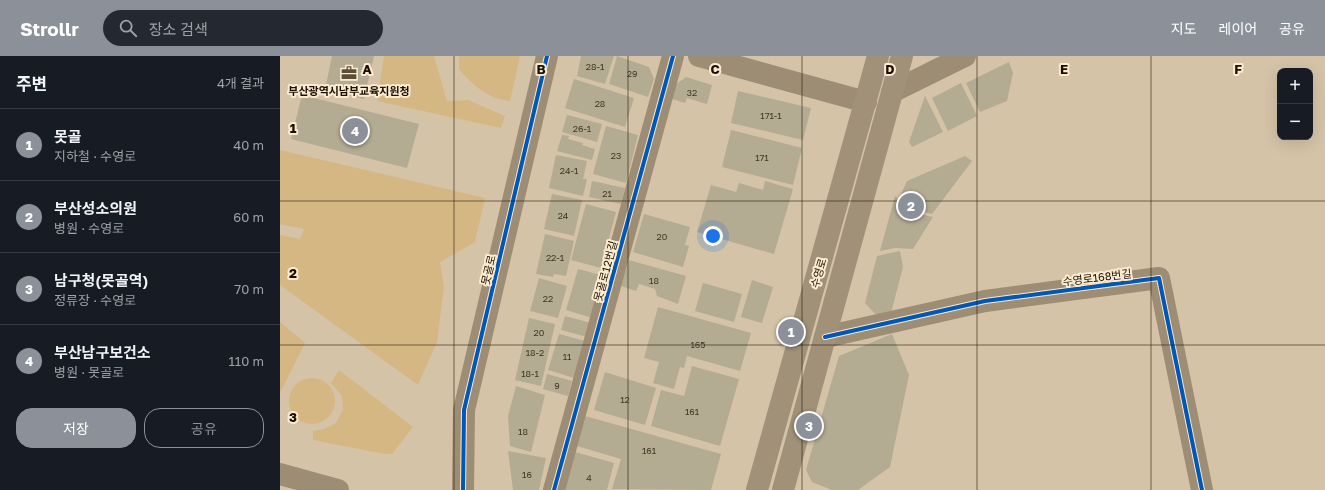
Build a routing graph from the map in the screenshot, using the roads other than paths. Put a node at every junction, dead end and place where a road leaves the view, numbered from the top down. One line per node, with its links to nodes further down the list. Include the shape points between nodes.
1 (547, 56): 12 (street, 못골로, via 464,410)
2 (673, 56): 13 (street, 못골로12번길)
3 (699, 56): 8 (street)
4 (878, 56): 8 (main road, 수영로)
5 (902, 56): 7 (main road)
6 (965, 56): 7 (street)
7 (892, 92): 9 (main road)
8 (866, 102): 14 (main road, 수영로)
9 (825, 336): 15 (main road); 16 (street, 수영로168번길, via 985,301 1159,278)
10 (280, 474): 11 (street)
11 (338, 490)
12 (463, 490)
13 (554, 490)
14 (758, 490)
15 (784, 490)
16 (1202, 490)

